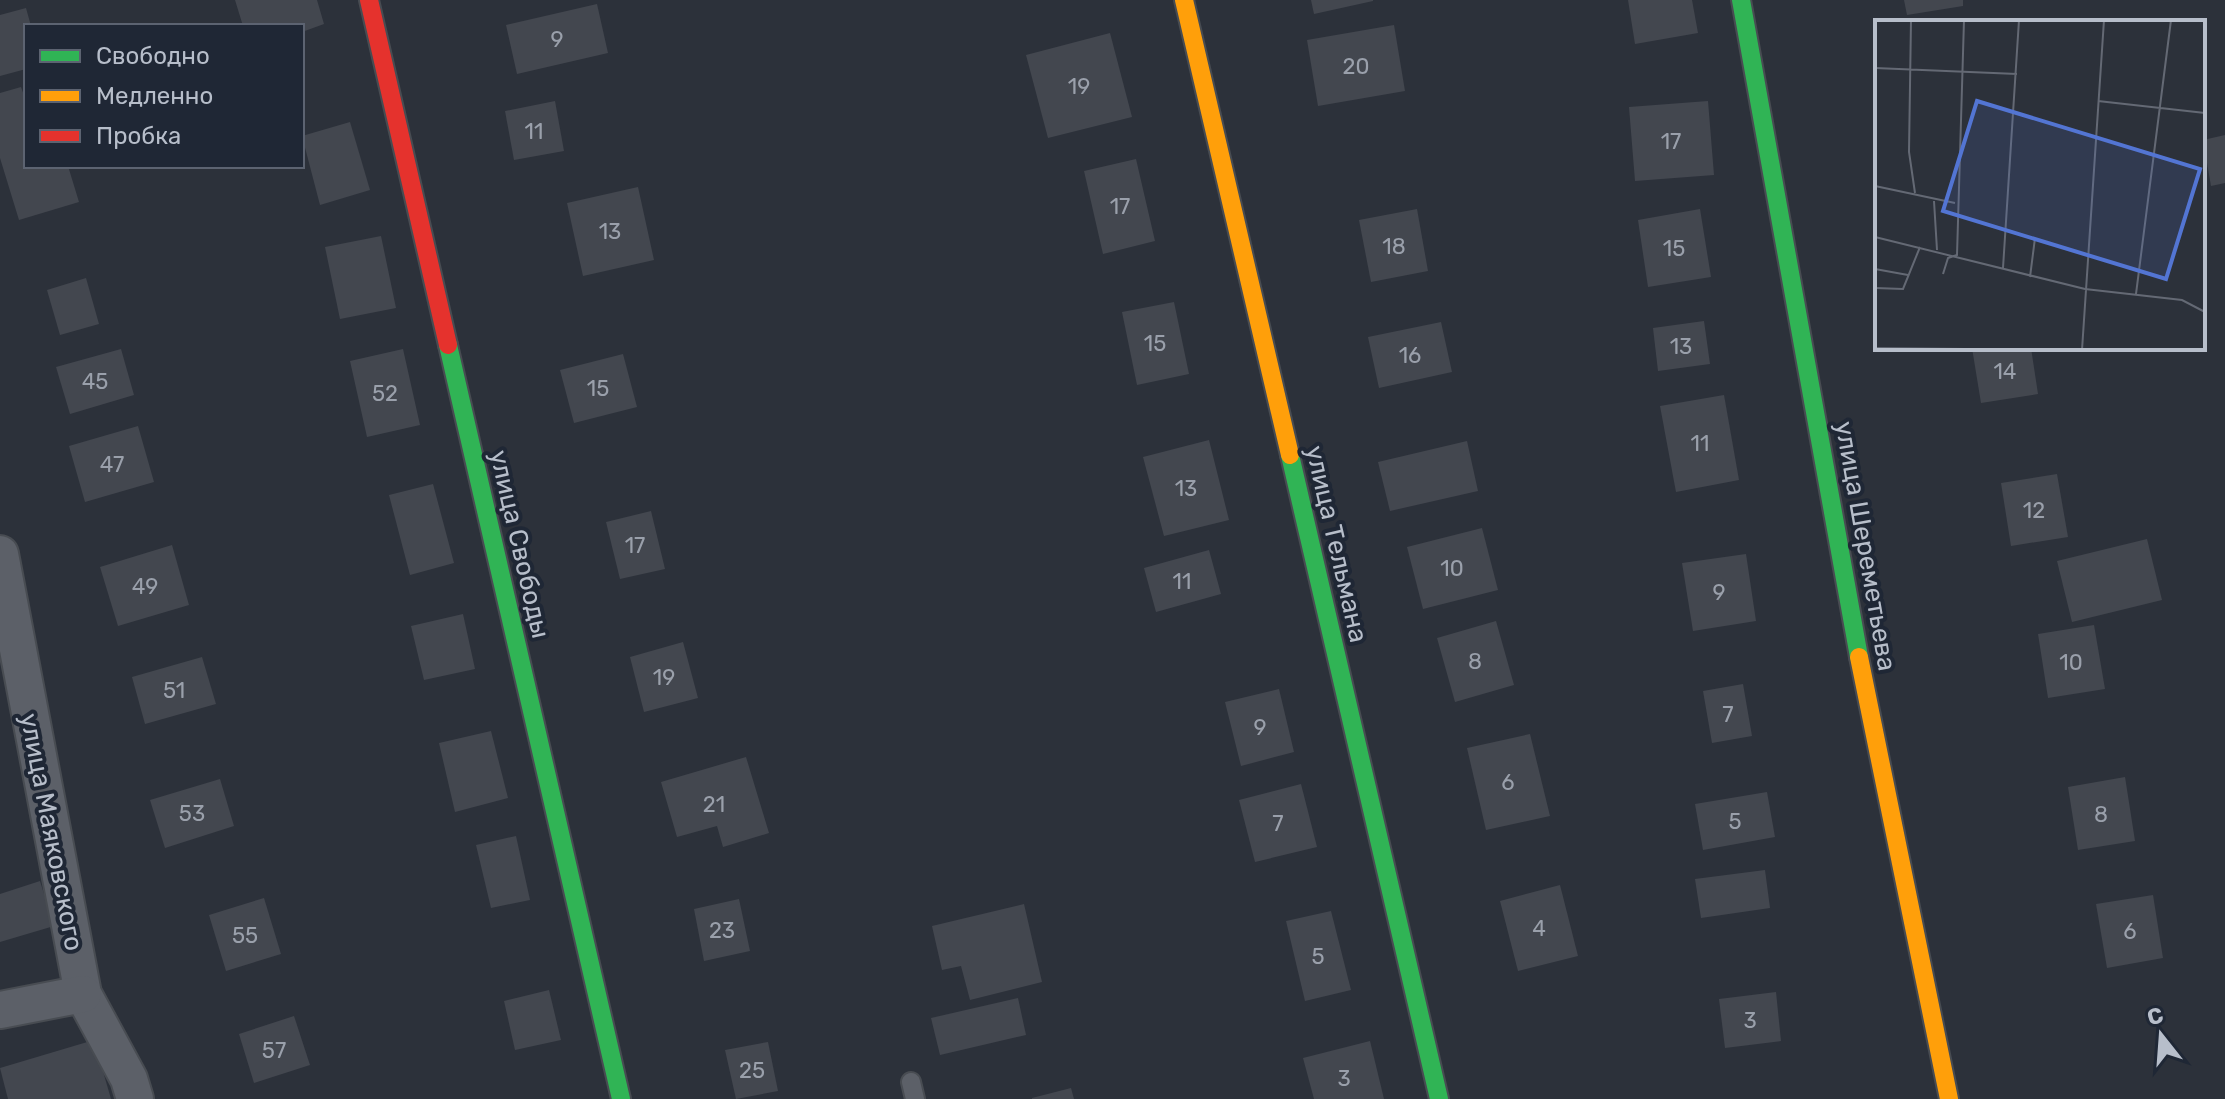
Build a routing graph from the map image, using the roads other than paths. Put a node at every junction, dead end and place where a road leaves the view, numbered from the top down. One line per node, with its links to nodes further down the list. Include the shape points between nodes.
1 (369, 0): 8 (street, улица Свободы)
2 (1184, 0): 9 (street, улица Тельмана)
3 (1741, 0): 10 (street, улица Шереметьева, via 1874,739)
4 (0, 554): 5 (street, улица Маяковского)
5 (83, 994): 6 (street); 7 (street, улица Маяковского)
6 (0, 1010)
7 (135, 1099)
8 (621, 1099)
9 (1439, 1099)
10 (1949, 1099)

